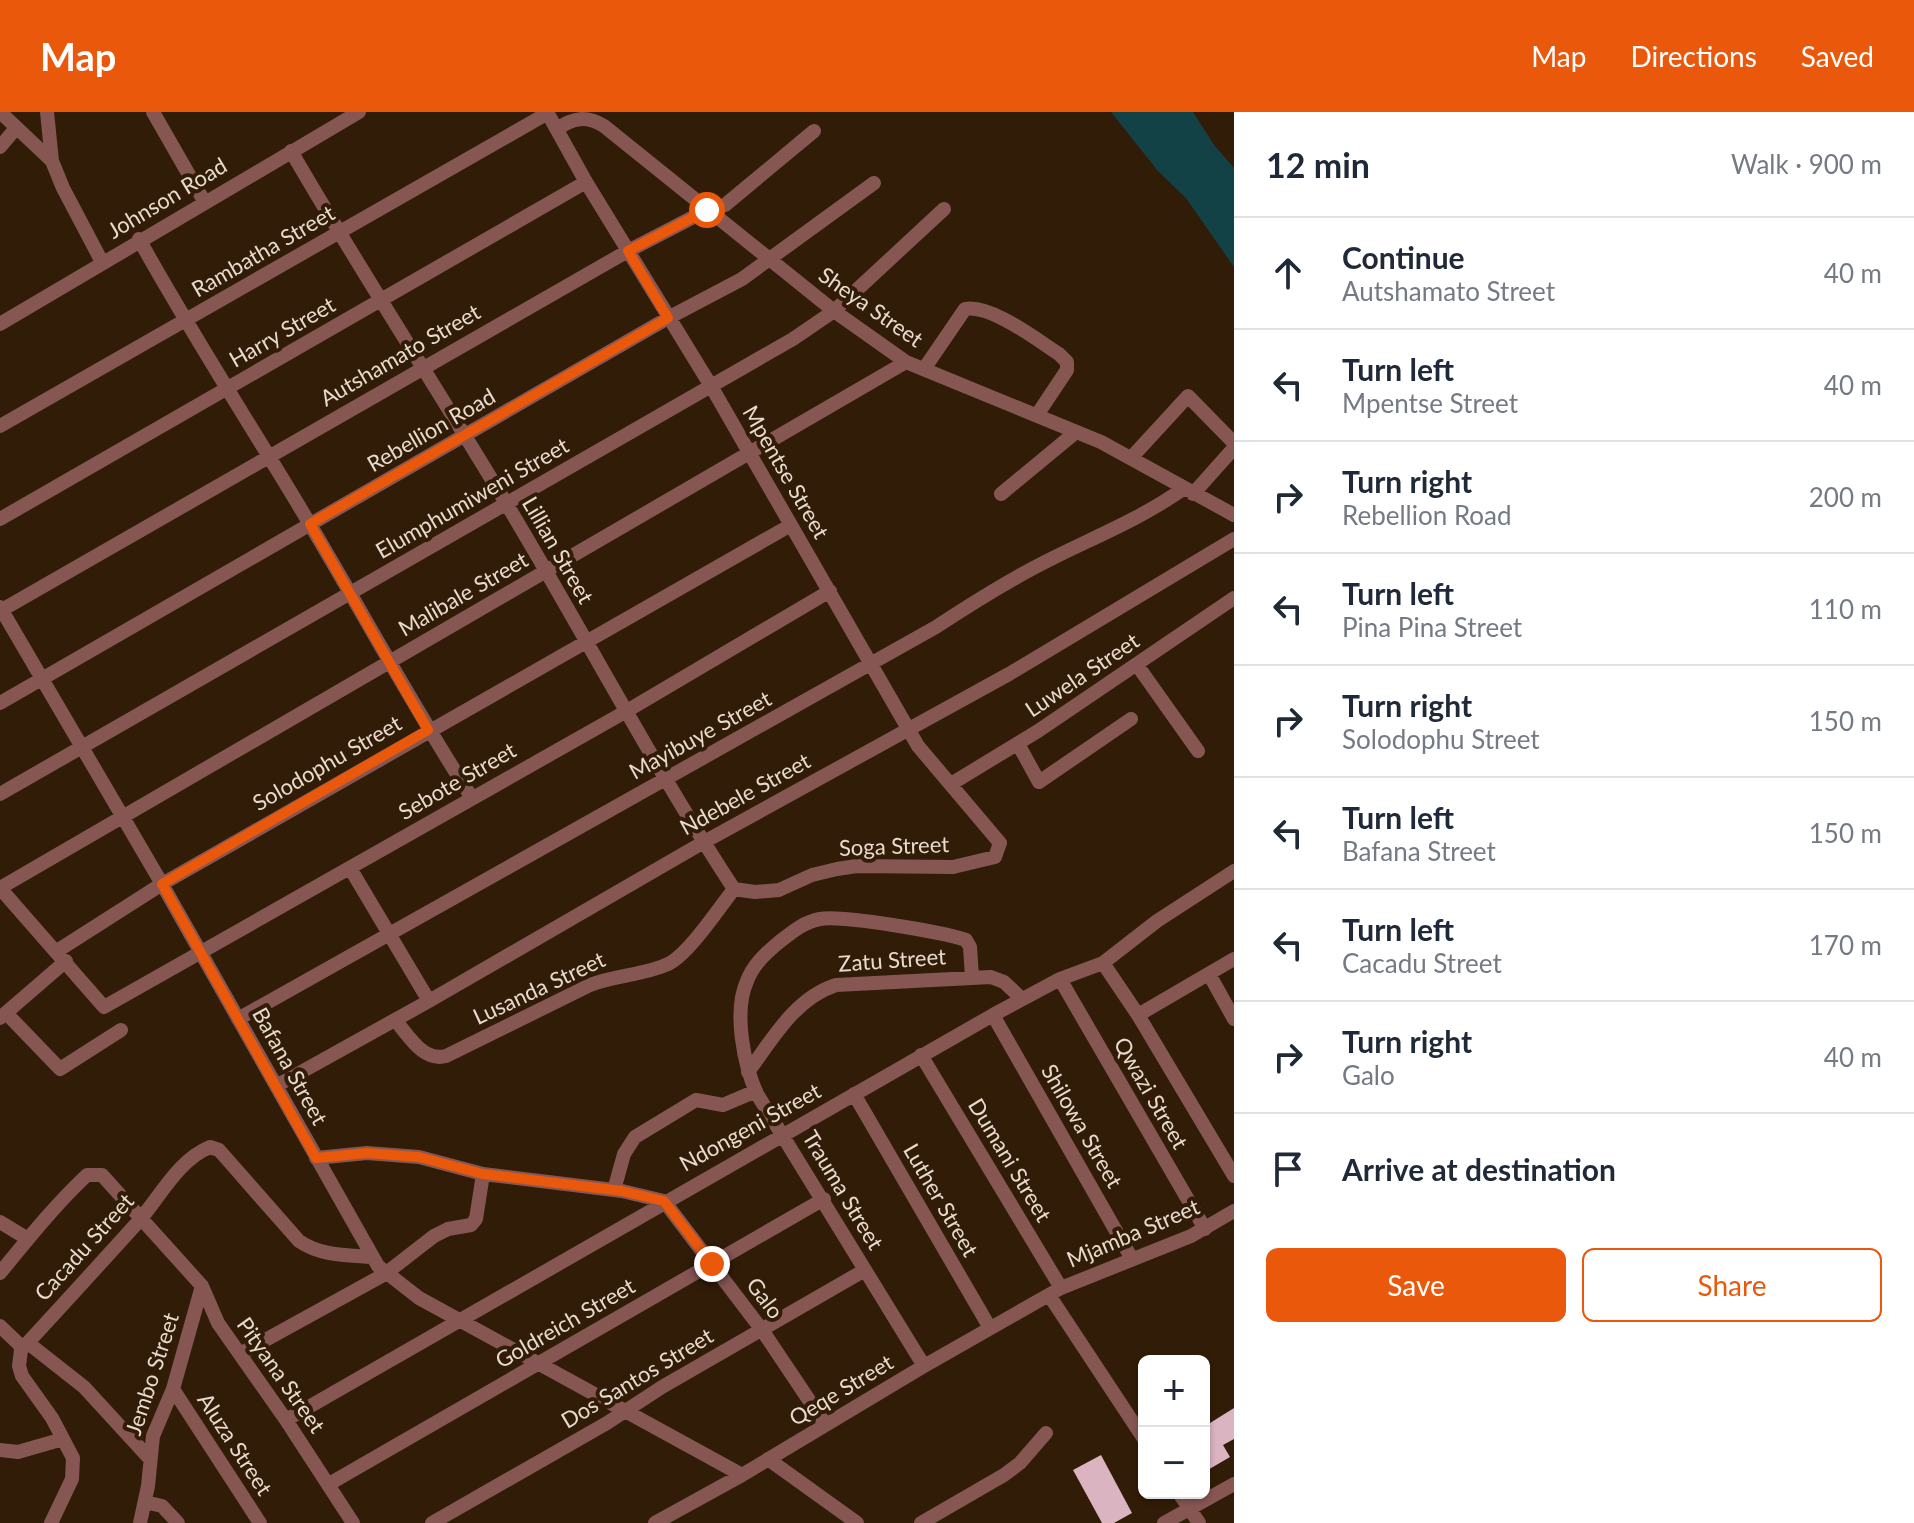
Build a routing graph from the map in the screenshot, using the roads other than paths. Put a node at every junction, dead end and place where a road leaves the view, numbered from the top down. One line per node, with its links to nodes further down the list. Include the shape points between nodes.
1 (0, 112): 8 (street)
2 (47, 112): 13 (street)
3 (153, 112): 16 (street)
4 (325, 112): 7 (street)
5 (359, 112): 7 (street, Johnson Road)
6 (548, 112): 9 (street, Mpentse Street); 19 (street, Rambatha Street)
7 (334, 126): 12 (street, Johnson Road)
8 (16, 128): 11 (street); 13 (street)
9 (557, 129): 14 (street, Mpentse Street); 18 (street, Sheya Street, via 575,119 597,121)
10 (814, 131): 18 (street, Autshamato Street, via 725,205)
11 (0, 147)
12 (291, 151): 16 (street, Johnson Road); 19 (street, Lillian Street)
13 (52, 161): 23 (street)
14 (586, 182): 21 (street, Mpentse Street); 24 (street, Harry Street)
15 (874, 183): 22 (street, Rebellion Road)
16 (204, 201): 20 (street, Johnson Road)
17 (944, 209): 25 (street, Elumphumiweni Street)
18 (707, 210): 21 (street, Autshamato Street); 22 (street, Sheya Street)
19 (338, 233): 24 (street, Lillian Street); 27 (street, Rambatha Street)
20 (139, 239): 23 (street, Johnson Road); 27 (street)
21 (628, 251): 26 (street, Mpentse Street); 30 (street, Autshamato Street)
22 (766, 258): 25 (street, Sheya Street); 26 (street, Rebellion Road, via 742,279)
23 (102, 262): 28 (street, Johnson Road)
24 (379, 301): 30 (street, Lillian Street); 33 (street, Harry Street)
25 (834, 311): 29 (street, Sheya Street); 32 (street, Elumphumiweni Street)
26 (668, 318): 32 (street, Mpentse Street); 37 (street, Rebellion Road)
27 (185, 322): 33 (street); 35 (street, Rambatha Street)
28 (0, 324)
29 (906, 362): 31 (street, Sheya Street); 39 (street, Malibale Street)
30 (422, 367): 37 (street, Lillian Street); 40 (street, Autshamato Street)
31 (924, 369): 34 (street, Sheya Street); 34 (street, via 965,309 991,313 1067,362)
32 (711, 386): 39 (street, Mpentse Street); 44 (street, Elumphumiweni Street)
33 (227, 388): 40 (street); 46 (street, Harry Street)
34 (1037, 415): 36 (street, Sheya Street)
35 (0, 426)
36 (1076, 432): 41 (street, Sheya Street); 43 (street)
37 (465, 436): 44 (street, Lillian Street); 47 (street, Rebellion Road)
38 (1234, 446): 41 (street, via 1188,396); 42 (street, Mayibuye Street)
39 (750, 454): 48 (street, Mpentse Street); 50 (street, Malibale Street)
40 (269, 456): 47 (street); 54 (street, Autshamato Street)
41 (1131, 458): 42 (street, Sheya Street)
42 (1188, 491): 45 (street, Sheya Street); 57 (street, Mayibuye Street, via 1051,558)
43 (1001, 494)
44 (506, 503): 50 (street, Lillian Street); 52 (street, Elumphumiweni Street)
45 (1234, 515)
46 (0, 519)
47 (310, 524): 52 (street); 59 (street, Rebellion Road)
48 (791, 525): 51 (street, Mpentse Street); 55 (street, Solodophu Street)
49 (1234, 539): 63 (street, Ndebele Street, via 1009,674)
50 (546, 571): 55 (street, Lillian Street); 56 (street, Malibale Street)
51 (830, 591): 57 (street, Mpentse Street); 61 (street, Sebote Street)
52 (349, 595): 56 (street); 66 (street, Elumphumiweni Street)
53 (1234, 598): 58 (street, Luwela Street)
54 (1, 609): 59 (street, Bafana Street)
55 (584, 642): 61 (street, Lillian Street); 64 (street, Solodophu Street)
56 (389, 663): 64 (street); 72 (street, Malibale Street)
57 (871, 664): 63 (street, Mpentse Street); 68 (street, Mayibuye Street)
58 (1137, 665): 65 (street, Luwela Street); 67 (street)
59 (42, 678): 60 (street, Rebellion Road); 66 (street, Bafana Street)
60 (0, 703)
61 (625, 712): 68 (street, Lillian Street); 71 (street, Sebote Street)
62 (1131, 719): 65 (street, via 1039,782)
63 (907, 728): 69 (street, Mpentse Street); 73 (street, Ndebele Street)
64 (428, 730): 71 (street); 77 (street, Solodophu Street)
65 (1018, 744): 69 (street, Luwela Street)
66 (83, 748): 70 (street, Elumphumiweni Street); 72 (street, Bafana Street)
67 (1198, 751)
68 (666, 779): 73 (street, Lillian Street); 80 (street, Mayibuye Street)
69 (951, 784): 74 (street, Mpentse Street)
70 (0, 794)
71 (472, 798): 75 (street, Sebote Street)
72 (122, 817): 77 (street, Bafana Street); 78 (street, Malibale Street)
73 (704, 842): 79 (street, Lillian Street); 89 (street, Ndebele Street)
74 (1000, 843): 79 (street, Soga Street, via 995,857 953,867 857,866 812,875 779,890)
75 (350, 868): 80 (street); 81 (street, Sebote Street)
76 (1234, 871): 84 (street, Ndongeni Street)
77 (162, 884): 81 (street, Bafana Street); 82 (street, Solodophu Street)
78 (0, 888): 82 (street)
79 (734, 889): 95 (street, Lusanda Street, via 673,962 609,977 446,1056 426,1055)
80 (391, 934): 89 (street); 93 (street, Mayibuye Street)
81 (202, 953): 82 (street, Sebote Street, via 104,1007); 93 (street, Bafana Street)
82 (62, 956): 92 (street, Solodophu Street)
83 (1234, 959): 85 (street)
84 (1103, 963): 87 (street, Ndongeni Street); 91 (street)
85 (1209, 974): 91 (street); 94 (street)
86 (972, 977): 88 (street, Zatu Street, via 998,979); 98 (street, Zatu Street, via 826,988 790,1016); 98 (street, Trauma Street, via 970,947 961,939 842,919 807,923 764,955 747,979 741,1006)
87 (1060, 979): 88 (street, Ndongeni Street); 112 (street, Qwazi Street)
88 (1022, 999): 90 (street, Ndongeni Street)
89 (429, 1001): 95 (street, Ndebele Street)
90 (993, 1015): 97 (street, Ndongeni Street); 115 (street, Shilowa Street)
91 (1138, 1015): 105 (street)
92 (3, 1016): 96 (street, via 60,1069)
93 (238, 1019): 99 (street, Bafana Street)
94 (1234, 1019)
95 (395, 1020): 99 (street, Ndebele Street)
96 (121, 1030)
97 (921, 1055): 101 (street, Ndongeni Street); 121 (street, Dumani Street)
98 (748, 1072): 100 (street, Trauma Street)
99 (276, 1086): 103 (street, Bafana Street)
100 (756, 1091): 102 (street, Trauma Street); 106 (street, via 723,1105 696,1100 635,1137)
101 (854, 1094): 102 (street, Ndongeni Street); 124 (street, Luther Street)
102 (784, 1134): 107 (street, Trauma Street); 108 (street, Ndongeni Street)
103 (316, 1158): 104 (street, via 367,1153 419,1157); 114 (street, Bafana Street)
104 (483, 1174): 106 (street); 119 (street, via 474,1222 434,1236)
105 (1234, 1176)
106 (614, 1190): 108 (street)
107 (824, 1199): 116 (street, Goldreich Street); 117 (street, Trauma Street)
108 (664, 1201): 116 (street, Galo); 122 (street, Ndongeni Street)
109 (1234, 1211): 112 (street, Mjamba Street)
110 (140, 1219): 113 (street, Pityana Street, via 108,1180 94,1173); 114 (street, Cacadu Street, via 177,1172 210,1147 219,1150 299,1241 323,1253); 120 (street, Pityana Street); 126 (street, Cacadu Street)
111 (0, 1222): 113 (street)
112 (1205, 1229): 115 (street, Mjamba Street)
113 (28, 1239): 118 (street)
114 (372, 1257): 119 (street, Bafana Street)
115 (1132, 1259): 121 (street, Mjamba Street)
116 (712, 1264): 125 (street, Galo); 128 (street, Goldreich Street)
117 (865, 1270): 125 (street, Dos Santos Street); 129 (street, Trauma Street)
118 (0, 1273)
119 (385, 1274): 122 (street, Bafana Street); 127 (street)
120 (202, 1286): 127 (street, Pityana Street, via 218,1323); 130 (street, Jembo Street)
121 (1055, 1291): 124 (street, Qeqe Street); 134 (street, Dumani Street)
122 (461, 1320): 128 (street, Bafana Street); 132 (street, Ndongeni Street)
123 (0, 1326): 126 (street)
124 (990, 1328): 129 (street, Qeqe Street)
125 (762, 1330): 131 (street, Dos Santos Street); 133 (street, Galo)
126 (26, 1345): 136 (street, via 19,1358 22,1376); 138 (street, via 84,1387)
127 (240, 1354): 132 (street, Pityana Street)
128 (540, 1363): 131 (street, Bafana Street); 141 (street, Goldreich Street)
129 (924, 1366): 133 (street, Qeqe Street)
130 (173, 1389): 138 (street, Jembo Street, via 153,1436); 149 (street, Aluza Street)
131 (628, 1411): 140 (street, Bafana Street); 151 (street, Dos Santos Street)
132 (286, 1420): 141 (street, Pityana Street)
133 (825, 1424): 139 (street, Qeqe Street)
134 (1138, 1429)
135 (1046, 1433): 154 (street, via 1020,1463)
136 (63, 1439): 137 (street, via 18,1452); 146 (street, via 74,1471)
137 (0, 1450)
138 (150, 1459): 144 (street, Jembo Street)
139 (768, 1459): 140 (street, Qeqe Street); 153 (street)
140 (742, 1475): 152 (street, Qeqe Street)
141 (329, 1484): 150 (street, Pityana Street)
142 (1234, 1484): 145 (street)
143 (1183, 1499): 145 (street)
144 (145, 1502): 147 (street, Jembo Street); 148 (street, via 162,1506)
145 (1189, 1509): 155 (street); 156 (street)
146 (51, 1523)
147 (140, 1523)
148 (178, 1523)
149 (260, 1523)
150 (353, 1523)
151 (432, 1523)
152 (655, 1523)
153 (857, 1523)
154 (921, 1523)
155 (1164, 1523)
156 (1199, 1523)

